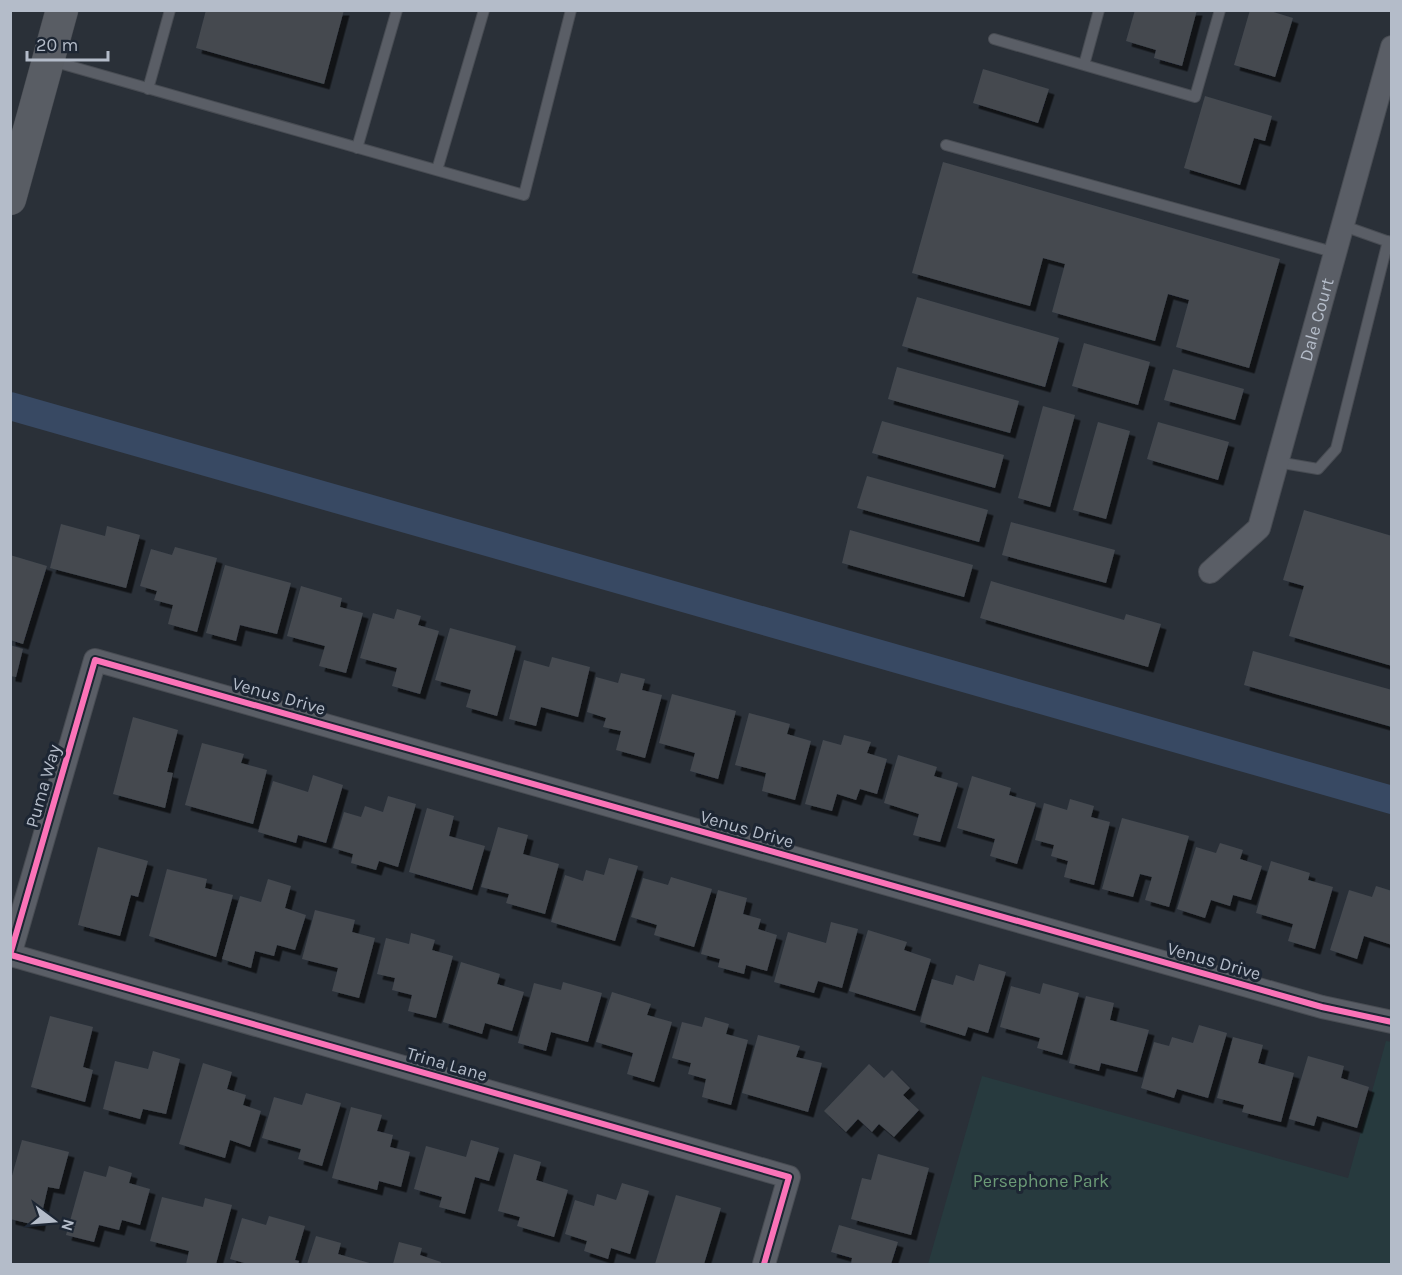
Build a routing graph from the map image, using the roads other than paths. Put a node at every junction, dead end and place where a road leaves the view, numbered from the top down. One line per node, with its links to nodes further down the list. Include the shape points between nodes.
1 (62, 10): 10 (main road)
2 (170, 10): 12 (lane)
3 (398, 10): 14 (lane)
4 (484, 10): 15 (lane)
5 (571, 10): 15 (lane, via 524,195)
6 (1100, 10): 11 (lane)
7 (1220, 10): 11 (lane, via 1195,97)
8 (994, 39): 11 (lane)
9 (1392, 47): 17 (street, Dale Court)
10 (48, 59): 12 (lane); 16 (main road)
11 (1084, 65)
12 (148, 89): 14 (lane)
13 (946, 145): 19 (lane)
14 (357, 148): 15 (lane)
15 (437, 170)
16 (10, 199)
17 (1341, 225): 18 (lane); 19 (street, Dale Court)
18 (1390, 242): 20 (lane, via 1335,450 1318,469)
19 (1333, 252): 20 (street, Dale Court)
20 (1277, 462): 21 (street, Dale Court, via 1259,528)
21 (1210, 572)
22 (95, 660): 23 (street, Puma Way); 24 (street, Venus Drive, via 1322,1007)
23 (10, 955): 25 (street, Trina Lane, via 789,1177)
24 (1392, 1022)
25 (764, 1264)

